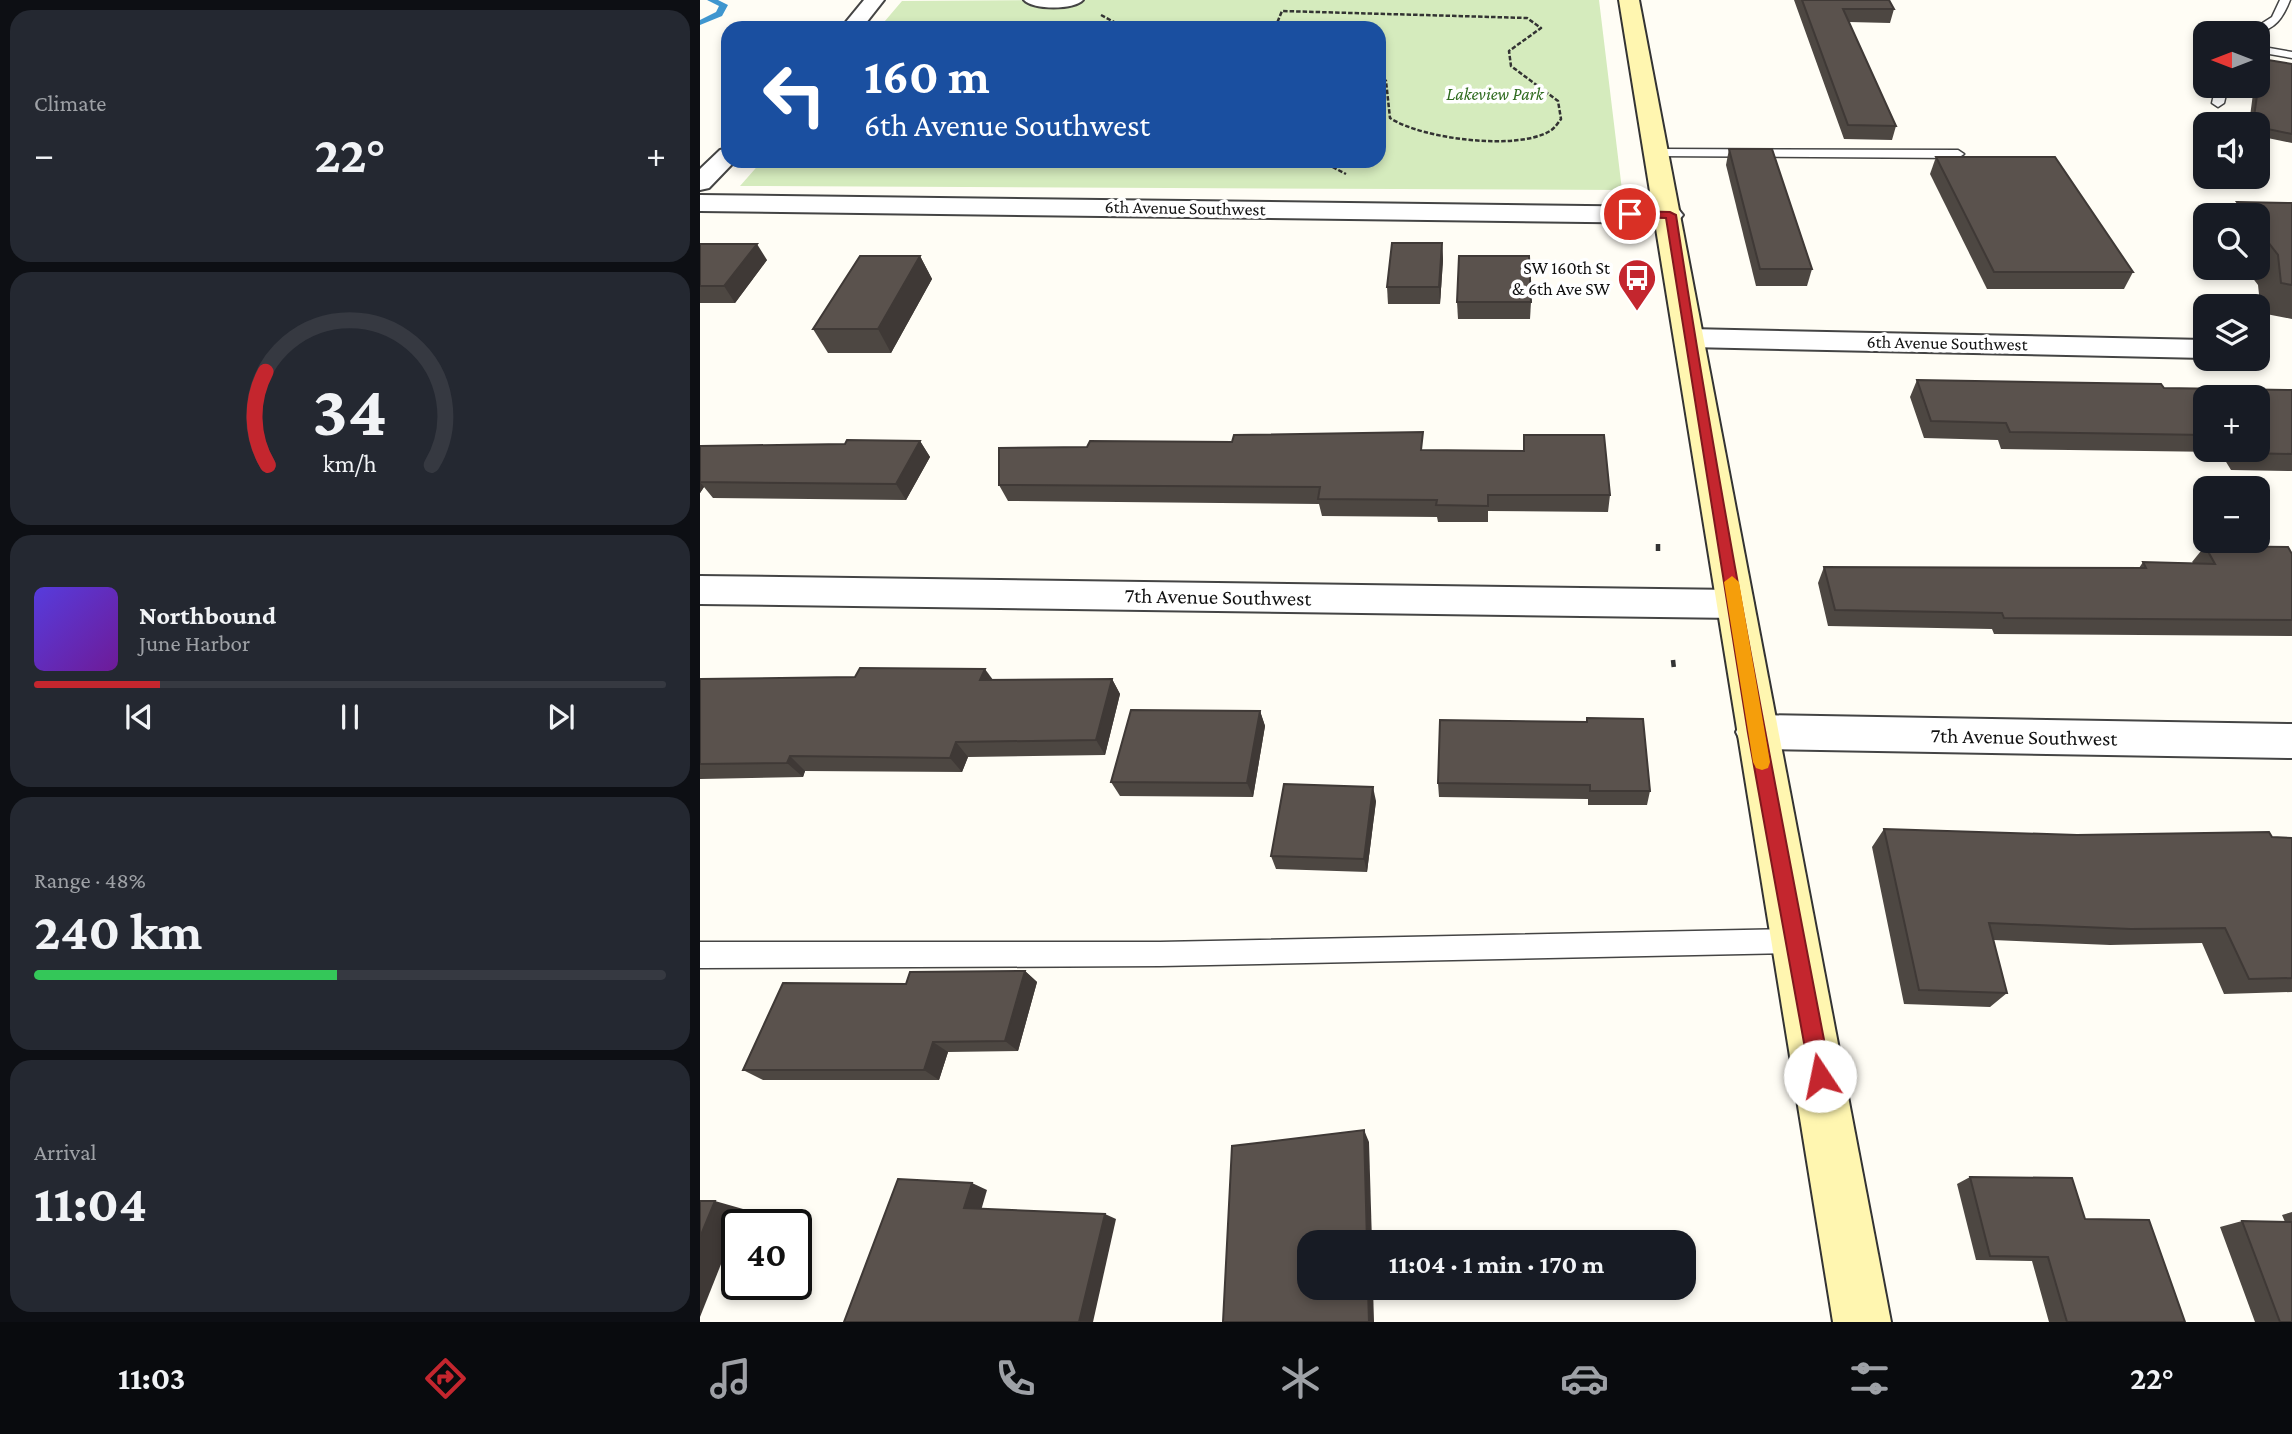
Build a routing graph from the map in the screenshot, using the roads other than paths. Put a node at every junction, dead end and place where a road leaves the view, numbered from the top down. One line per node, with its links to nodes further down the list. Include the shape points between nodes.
1 (874, 0): 7 (street)
2 (1034, 0): 3 (street)
3 (1073, 0)
4 (1629, 0): 14 (street)
5 (2285, 0): 6 (lane)
6 (2277, 19): 8 (lane); 9 (lane)
7 (857, 21)
8 (2292, 21)
9 (2270, 23)
10 (2270, 51): 11 (lane)
11 (2292, 55)
12 (2219, 98): 13 (lane)
13 (2218, 103)
14 (1658, 153): 15 (lane); 19 (street)
15 (1958, 154)
16 (721, 162): 17 (street)
17 (700, 183)
18 (700, 203): 19 (street, 6th Avenue Southwest)
19 (1670, 215): 20 (street)
20 (1689, 338): 21 (street, 6th Avenue Southwest); 23 (street)
21 (2193, 349)
22 (700, 590): 23 (street, 7th Avenue Southwest)
23 (1736, 604): 24 (street)
24 (1756, 733): 25 (street, 7th Avenue Southwest); 26 (street)
25 (2292, 741)
26 (1795, 941): 27 (lane, via 1160,954); 28 (street)
27 (700, 955)
28 (1862, 1322)

